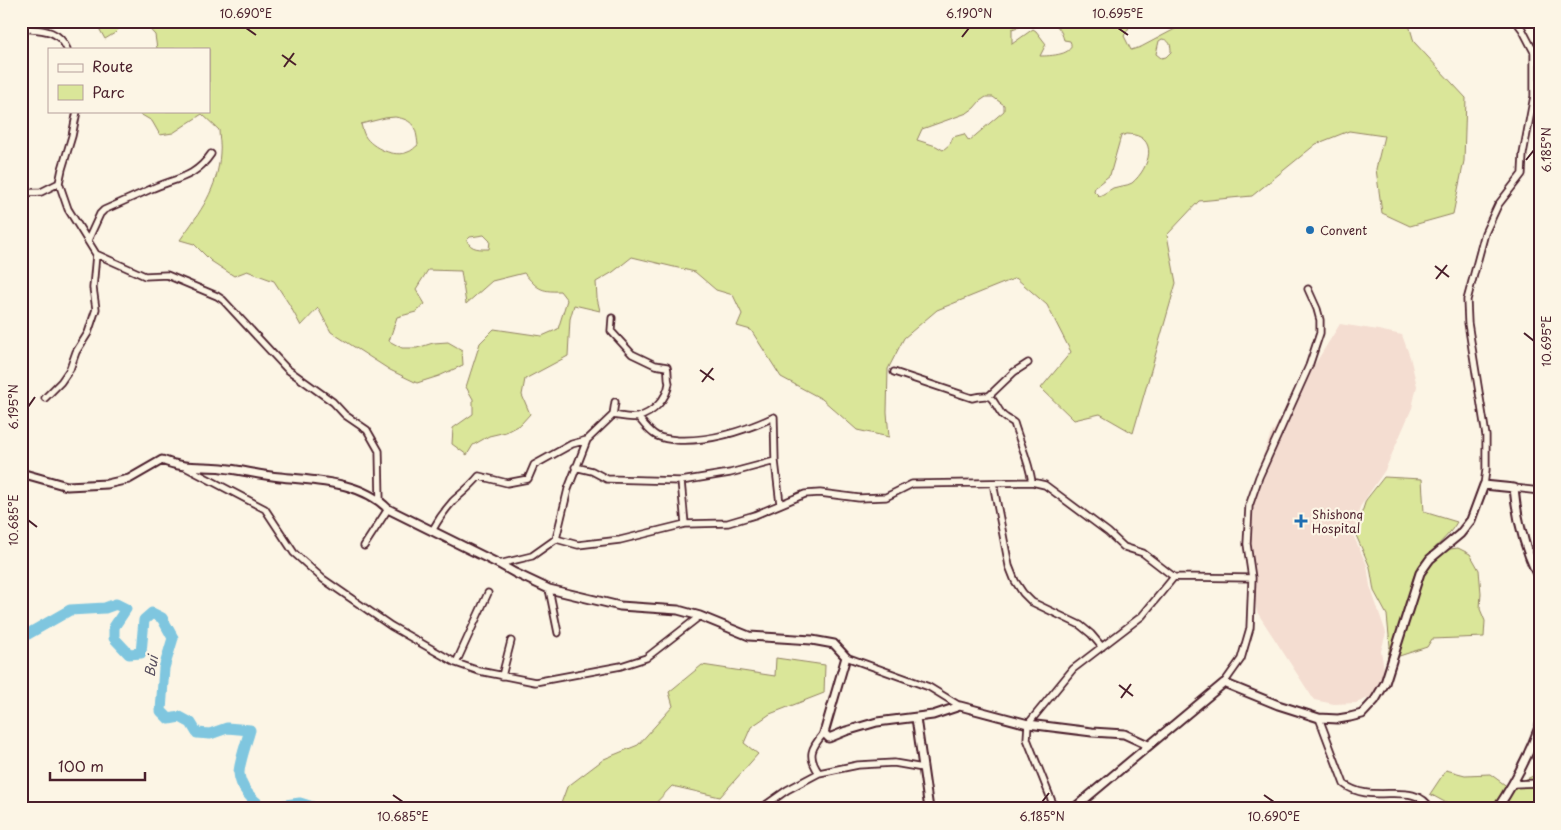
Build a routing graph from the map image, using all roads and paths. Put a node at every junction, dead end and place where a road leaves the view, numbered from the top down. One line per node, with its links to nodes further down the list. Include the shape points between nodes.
1 (1516, 21): 5 (street)
2 (21, 28): 4 (street, via 51,32 64,41)
3 (1540, 43): 5 (street)
4 (67, 48)
5 (1534, 52): 6 (street)
6 (1537, 96): 30 (street, via 1522,174 1498,204 1485,233 1467,300 1486,436)
7 (78, 112): 9 (street)
8 (211, 154): 11 (street, via 205,164 186,177 104,210)
9 (58, 183): 10 (street, via 41,192); 11 (street, via 68,210)
10 (21, 193)
11 (88, 240): 12 (street)
12 (96, 254): 18 (street, via 93,288 96,309 88,333 70,369); 33 (street, via 145,276 167,275 223,300 288,370 368,430 379,452)
13 (1308, 288): 42 (street, via 1320,320 1320,333 1249,506 1247,544)
14 (612, 318): 21 (street, via 611,332 632,354 667,367 669,373 669,386 662,401)
15 (1028, 363): 17 (street)
16 (894, 372): 17 (street, via 972,398)
17 (989, 396): 28 (street, via 1001,414 1014,423)
18 (45, 398)
19 (615, 402): 20 (street)
20 (613, 415): 21 (street); 22 (street)
21 (638, 417): 23 (street, via 655,435 687,440 739,432 774,417)
22 (587, 440): 24 (street); 37 (street, via 572,444 534,465 528,479 507,484 479,476 453,502)
23 (775, 461): 27 (street, via 730,474); 34 (street)
24 (576, 467): 27 (street, via 608,479); 38 (street)
25 (187, 468): 26 (street, via 162,460 129,479 107,484 67,486); 33 (street, via 221,468 323,481 346,486); 51 (street, via 265,509 294,553 323,579 391,626)
26 (21, 473)
27 (681, 481): 36 (street)
28 (1032, 482): 29 (street); 41 (street, via 1045,485 1124,547 1143,554)
29 (993, 483): 34 (street, via 912,484 886,497 805,494); 49 (street, via 1008,566 1022,593 1032,602 1080,625)
30 (1484, 485): 31 (street); 56 (street, via 1471,520 1460,534 1430,559 1420,573 1385,683 1375,700 1356,716)
31 (1514, 488): 32 (street); 43 (street, via 1522,536)
32 (1540, 491)
33 (380, 501): 35 (street)
34 (780, 504): 36 (street, via 728,523)
35 (388, 509): 37 (street); 39 (street)
36 (685, 524): 38 (street, via 578,545)
37 (432, 531): 40 (street)
38 (556, 539): 40 (street, via 532,556)
39 (364, 546)
40 (499, 564): 44 (street)
41 (1174, 577): 42 (street); 49 (street, via 1142,616)
42 (1252, 578): 53 (street, via 1250,628 1241,659)
43 (1540, 580)
44 (549, 589): 46 (street, via 620,606 678,610); 47 (street)
45 (488, 593): 51 (street)
46 (700, 616): 50 (street, via 750,636 834,644); 52 (street, via 646,658 630,663 535,682)
47 (558, 633)
48 (511, 641): 52 (street)
49 (1102, 647): 57 (street, via 1073,669)
50 (846, 657): 54 (street, via 929,687); 59 (street)
51 (456, 663): 52 (street)
52 (502, 676)
53 (1224, 683): 56 (street); 60 (street)
54 (960, 706): 55 (street); 57 (street)
55 (916, 718): 59 (street, via 877,722 829,738); 61 (street)
56 (1319, 718): 69 (street, via 1340,776 1351,790 1365,794 1413,794 1427,801)
57 (1028, 724): 60 (street, via 1124,734); 67 (street, via 1027,739)
58 (1540, 724): 64 (street)
59 (824, 733): 62 (street, via 812,752 812,763)
60 (1148, 745): 68 (street)
61 (923, 768): 62 (street, via 894,763 858,765); 66 (street)
62 (819, 773): 65 (street)
63 (1540, 783): 64 (street)
64 (1514, 784): 70 (street)
65 (760, 809)
66 (929, 809)
67 (1055, 809)
68 (1073, 809)
69 (1431, 809)
70 (1497, 809)

